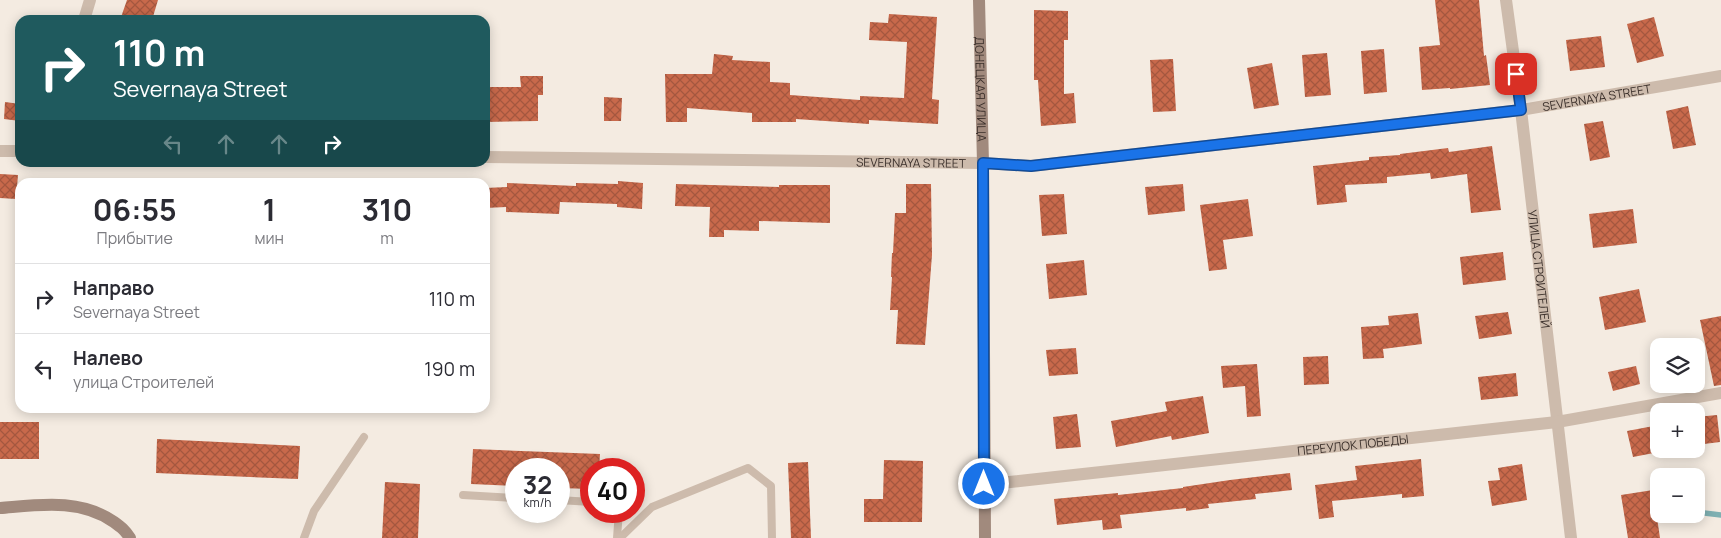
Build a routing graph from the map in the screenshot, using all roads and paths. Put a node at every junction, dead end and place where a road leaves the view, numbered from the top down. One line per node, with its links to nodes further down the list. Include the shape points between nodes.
1 (90, 0): 4 (street)
2 (979, 0): 10 (street, ДОНЕЦКАЯ УЛИЦА)
3 (1506, 0): 6 (street, УЛИЦА СТРОИТЕЛЕЙ)
4 (86, 15)
5 (1721, 76): 6 (street, SEVERNAYA STREET)
6 (1521, 110): 10 (street, SEVERNAYA STREET, via 1031,166); 12 (street, УЛИЦА СТРОИТЕЛЕЙ)
7 (0, 151): 8 (street)
8 (15, 151)
9 (490, 157): 10 (street, SEVERNAYA STREET)
10 (983, 163): 14 (street, ДОНЕЦКАЯ УЛИЦА)
11 (1721, 393): 12 (street, ПЕРЕУЛОК ПОБЕДЫ)
12 (1557, 422): 14 (street, ПЕРЕУЛОК ПОБЕДЫ); 24 (street, УЛИЦА СТРОИТЕЛЕЙ)
13 (364, 437): 20 (lane, via 314,511)
14 (984, 484): 23 (street, ДОНЕЦКАЯ УЛИЦА)
15 (462, 495): 16 (lane)
16 (505, 497)
17 (0, 508): 19 (street, via 80,506 105,516 125,530)
18 (619, 523): 21 (lane)
19 (130, 538)
20 (304, 538)
21 (618, 538): 22 (lane, via 652,507 748,468 771,486)
22 (772, 538)
23 (985, 538)
24 (1571, 538)

